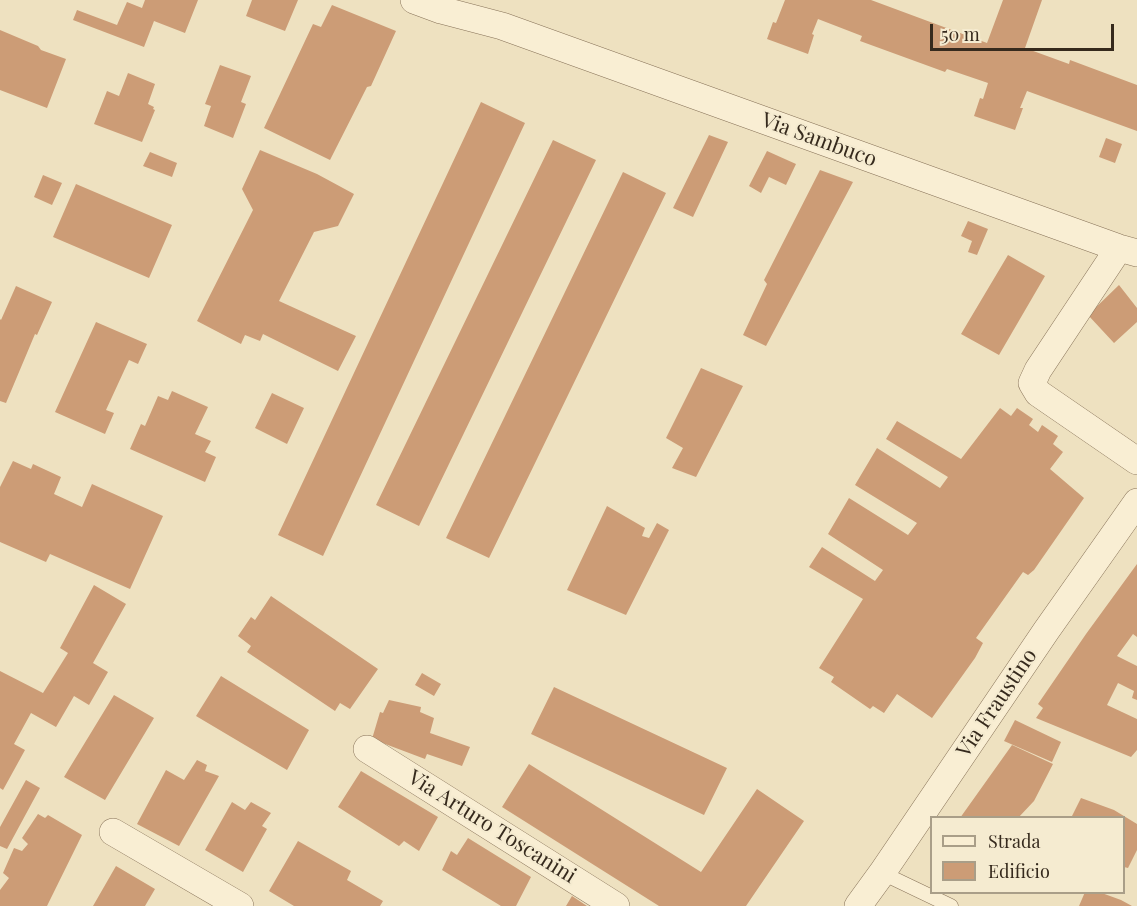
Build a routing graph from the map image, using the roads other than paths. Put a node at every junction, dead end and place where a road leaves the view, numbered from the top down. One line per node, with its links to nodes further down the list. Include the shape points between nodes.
1 (414, 0): 3 (street, Via Sambuco)
2 (483, 0): 3 (street)
3 (502, 26): 4 (street, Via Sambuco)
4 (1128, 250): 5 (street, via 1032,383 1038,393)
5 (1137, 461)
6 (1137, 502): 9 (street, Via Fraustino)
7 (367, 749): 11 (street, Via Arturo Toscanini)
8 (113, 832): 10 (street)
9 (882, 873): 12 (street, Via Fraustino); 13 (lane)
10 (240, 906)
11 (616, 906)
12 (858, 906)
13 (951, 906)

